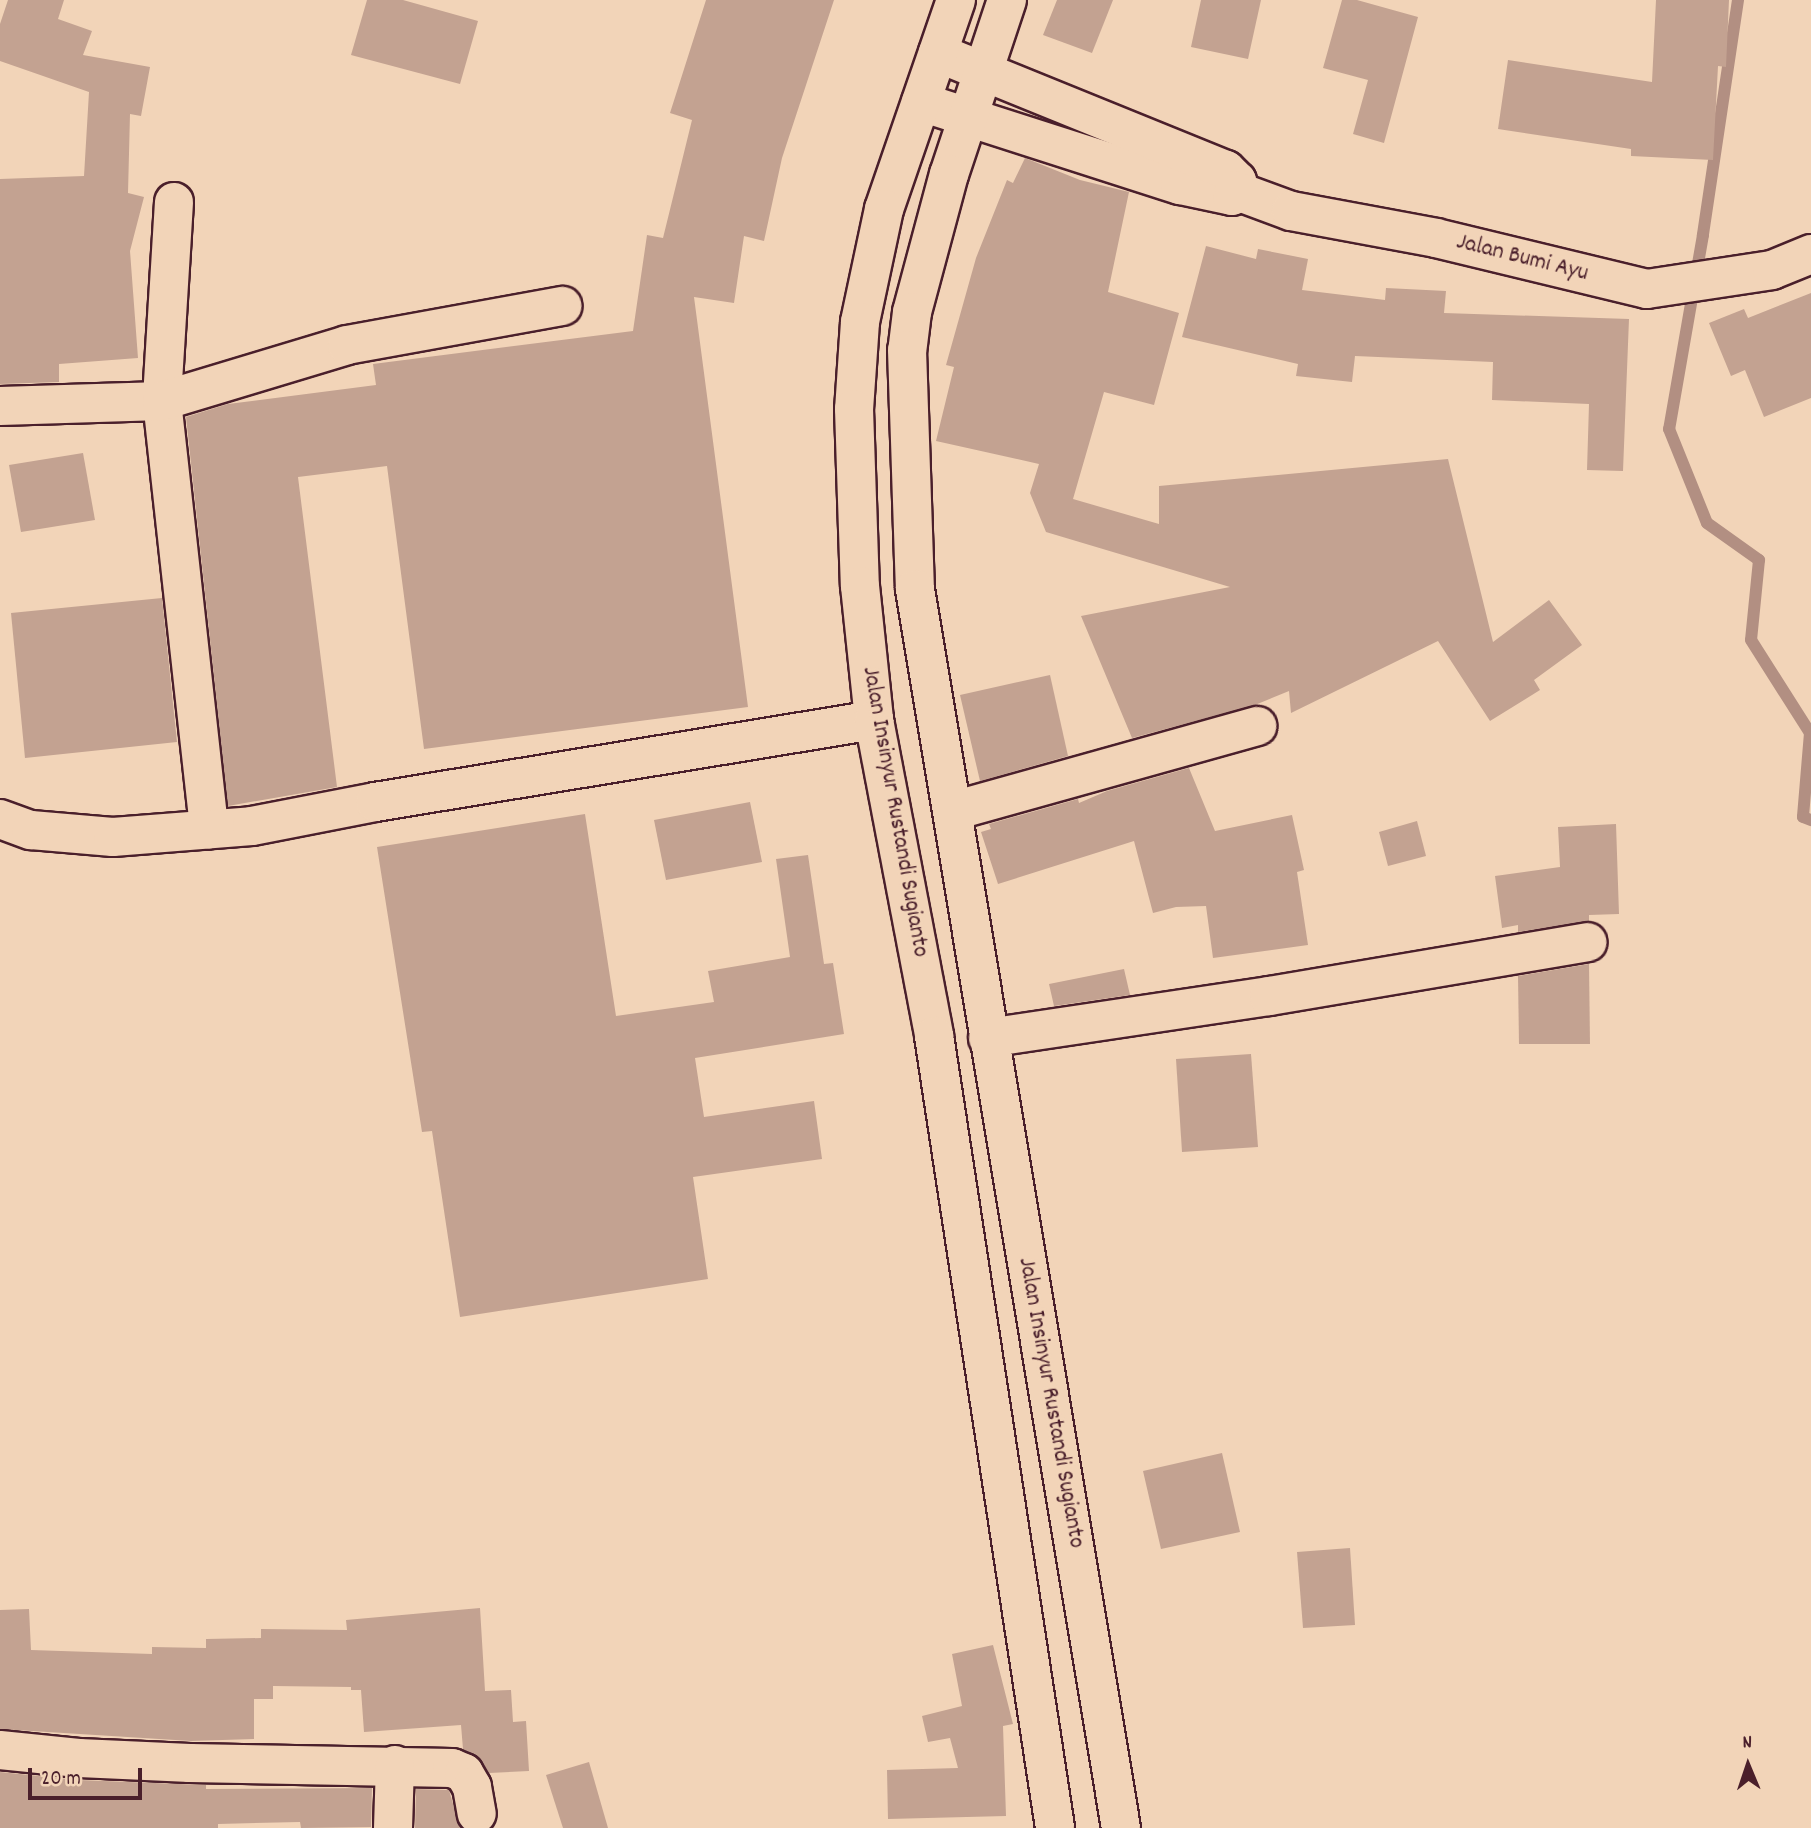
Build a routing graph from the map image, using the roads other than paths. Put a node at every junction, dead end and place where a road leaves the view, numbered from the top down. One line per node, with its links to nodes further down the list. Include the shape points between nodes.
1 (956, 0): 3 (main road, Jalan Insinyur Rustandi Sugianto)
2 (1007, 0): 4 (main road, Jalan Insinyur Rustandi Sugianto)
3 (938, 53): 4 (main road); 5 (main road, Jalan Insinyur Rustandi Sugianto)
4 (982, 70): 6 (main road, Jalan Insinyur Rustandi Sugianto); 7 (main road, via 1226,170 1237,181)
5 (921, 102): 6 (main road, Jalan Bumi Ayu); 13 (main road, Jalan Insinyur Rustandi Sugianto, via 884,209 860,322 855,409 860,573)
6 (970, 116): 7 (main road, Jalan Bumi Ayu, via 1180,185); 15 (main road, Jalan Insinyur Rustandi Sugianto, via 949,174 907,350 915,589)
7 (1233, 193): 9 (main road, Jalan Bumi Ayu, via 1291,211 1436,238 1647,289 1772,270)
8 (174, 202): 11 (main road)
9 (1811, 254)
10 (562, 306): 11 (main road, via 347,345)
11 (162, 401): 12 (main road); 17 (main road)
12 (0, 406)
13 (874, 720): 17 (main road, via 252,826); 21 (main road, Jalan Insinyur Rustandi Sugianto, via 934,1036)
14 (1257, 726): 15 (main road)
15 (953, 811): 19 (main road, Jalan Insinyur Rustandi Sugianto)
16 (0, 819): 17 (main road, via 31,830 113,837)
17 (209, 829)
18 (1587, 942): 19 (main road)
19 (988, 1038): 20 (main road, Jalan Insinyur Rustandi Sugianto)
20 (1011, 1168): 21 (main road); 27 (main road, Jalan Insinyur Rustandi Sugianto)
21 (956, 1180): 26 (main road, Jalan Insinyur Rustandi Sugianto)
22 (0, 1750): 23 (main road, via 176,1762)
23 (395, 1765): 24 (main road, via 452,1768 464,1773); 25 (main road)
24 (477, 1814)
25 (393, 1828)
26 (1055, 1828)
27 (1121, 1828)

